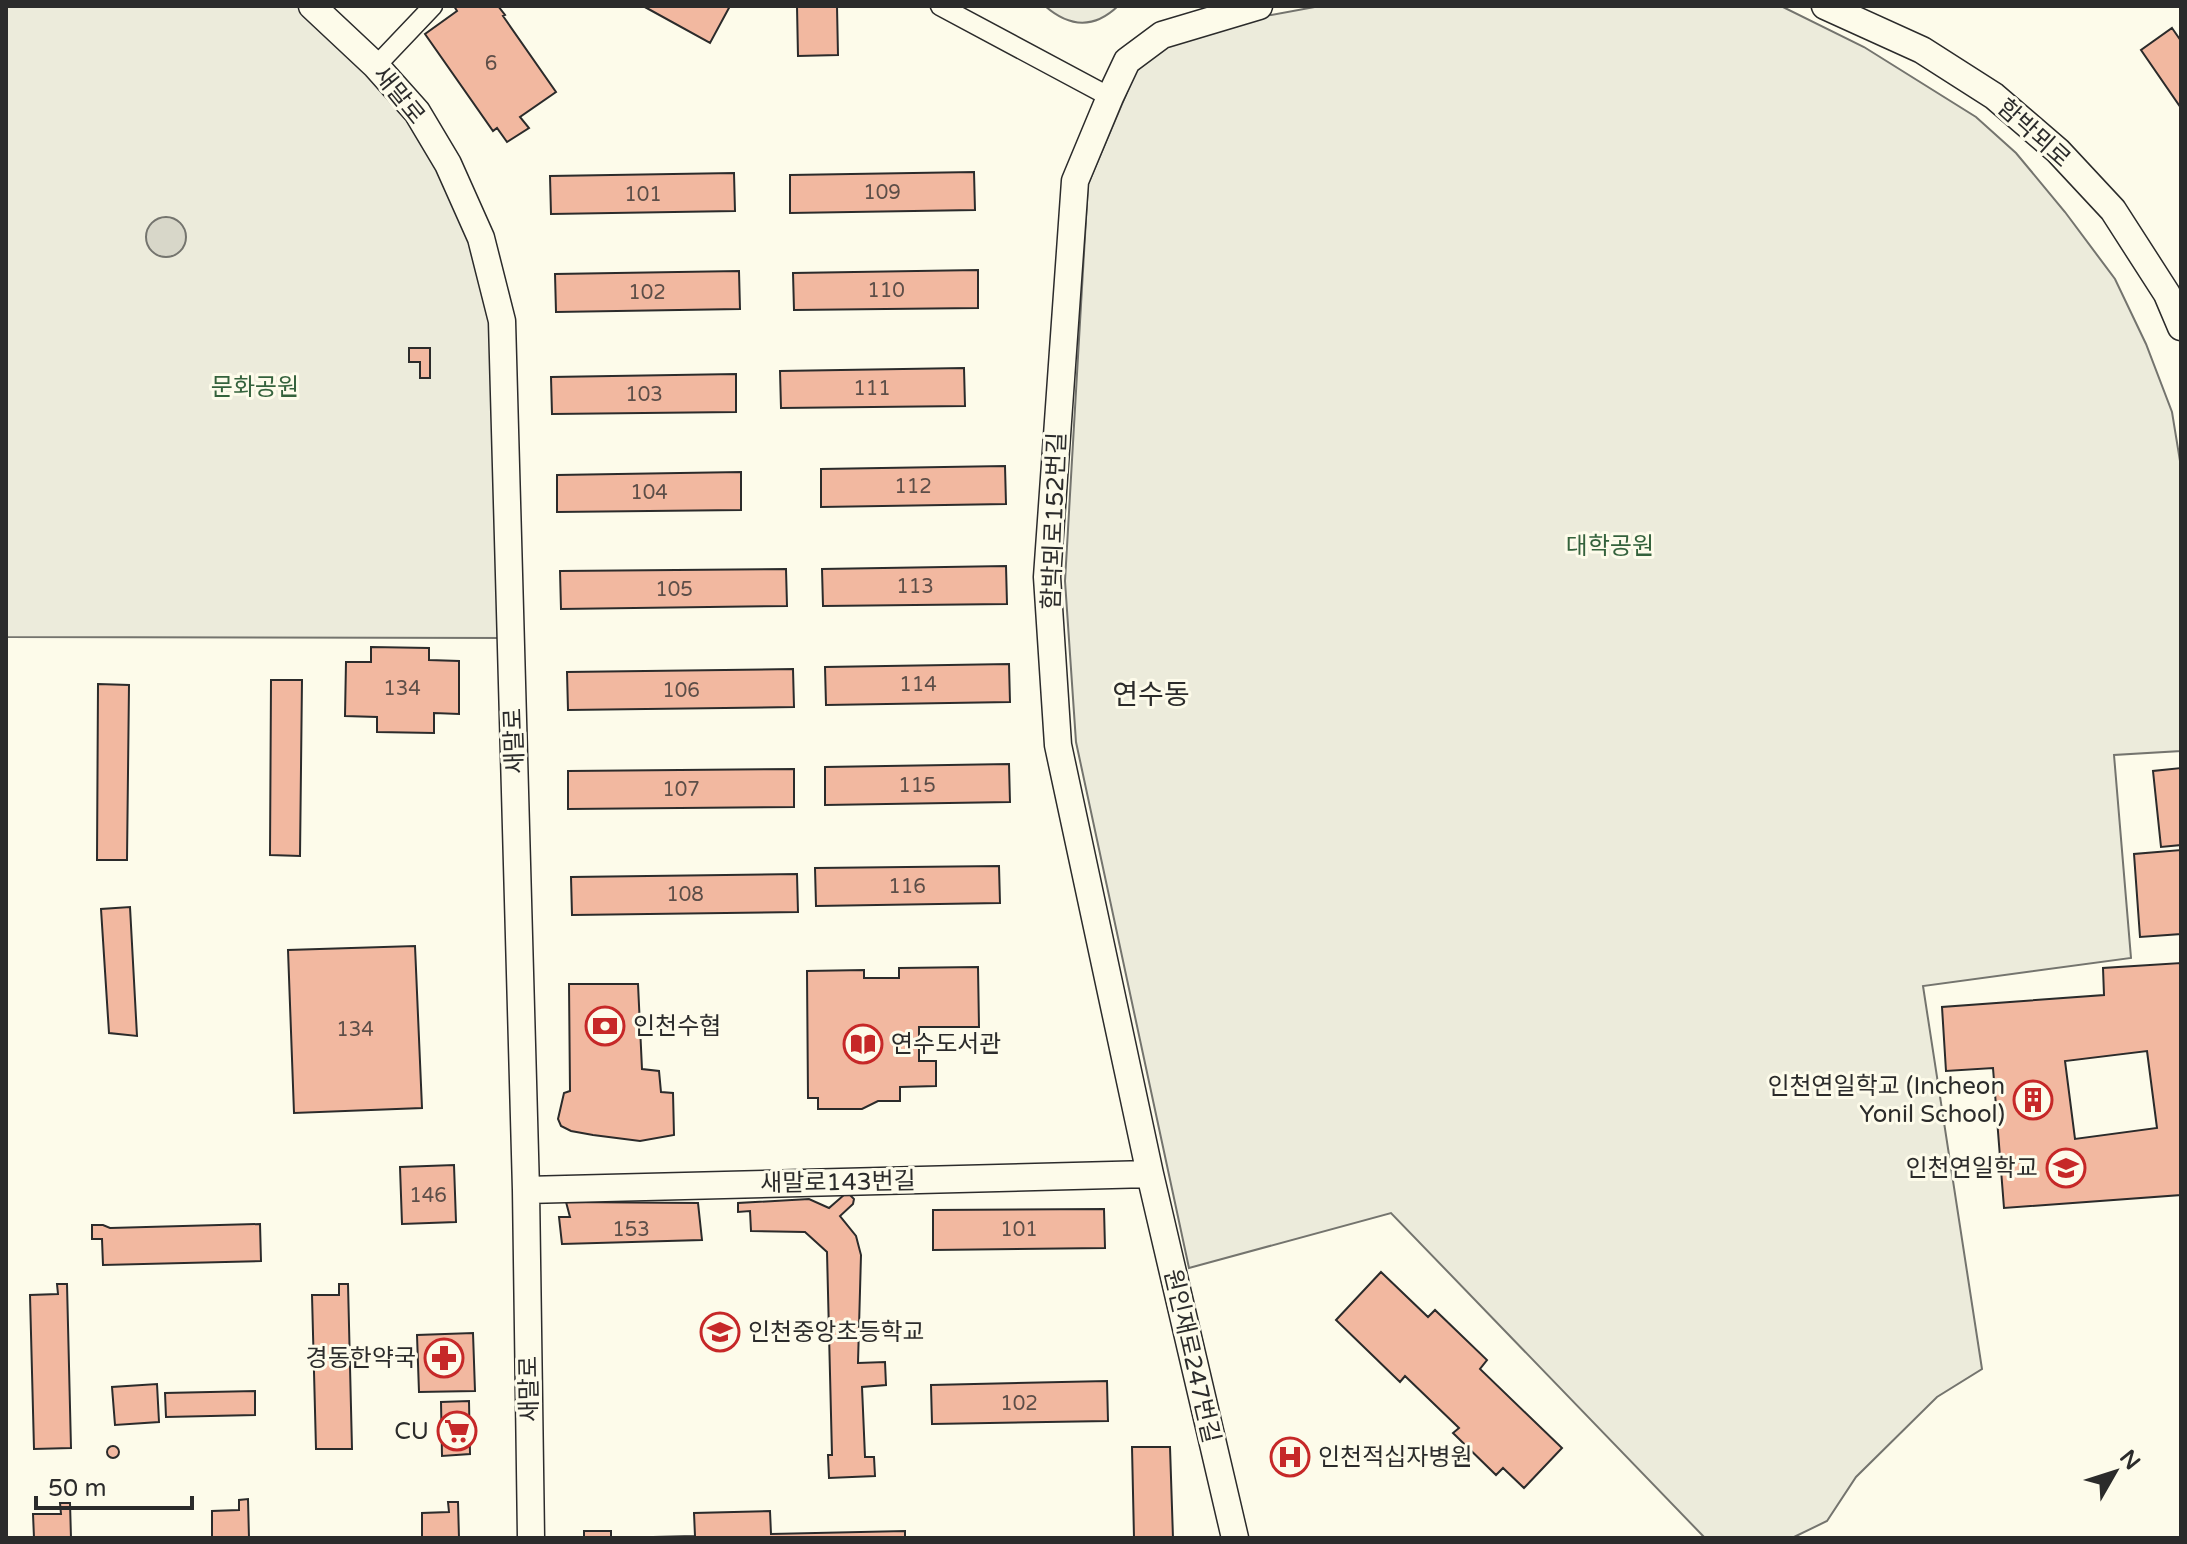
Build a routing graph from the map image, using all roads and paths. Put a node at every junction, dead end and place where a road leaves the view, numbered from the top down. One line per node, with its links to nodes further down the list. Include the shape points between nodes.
1 (312, 6): 6 (street, 새말로)
2 (433, 6): 6 (street)
3 (940, 6): 7 (street)
4 (1259, 6): 7 (street, 함박뫼로152번길, via 1162,35 1127,61)
5 (1825, 6): 8 (street, 함박뫼로, via 1922,50 1994,96 2058,151 2113,210 2167,294)
6 (376, 66): 10 (street, 새말로, via 417,112 448,164 481,238 502,321)
7 (1110, 97): 9 (street, 함박뫼로152번길, via 1075,181 1047,577 1058,745)
8 (2181, 327)
9 (1150, 1174): 10 (street, 새말로143번길); 12 (street, 원인재로247번길)
10 (526, 1190): 11 (street, 새말로)
11 (531, 1538)
12 (1235, 1538)

